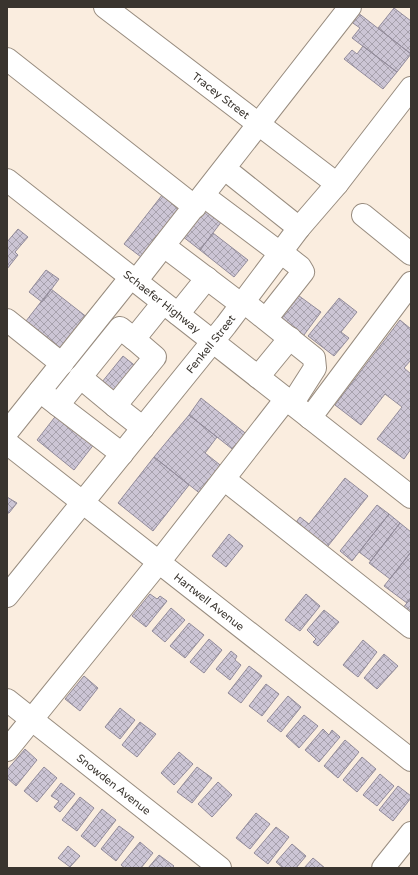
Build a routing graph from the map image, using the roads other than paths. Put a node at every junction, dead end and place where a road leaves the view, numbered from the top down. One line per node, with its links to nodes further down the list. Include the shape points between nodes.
1 (105, 7): 5 (street, Tracey Street)
2 (350, 7): 5 (street)
3 (7, 59): 9 (street)
4 (411, 88): 8 (street, Fenkell Street)
5 (259, 125): 6 (street); 8 (street, Tracey Street)
6 (225, 169): 9 (street); 11 (street)
7 (7, 180): 16 (street, Schaefer Highway)
8 (337, 184): 11 (street, Fenkell Street)
9 (199, 201): 12 (street); 13 (street)
10 (363, 215): 14 (street)
11 (300, 228): 13 (street, Fenkell Street)
12 (164, 246): 15 (street); 16 (street)
13 (281, 253): 18 (street, Fenkell Street); 20 (street, via 303,272)
14 (411, 254)
15 (206, 278): 18 (street); 19 (street)
16 (134, 279): 19 (street, Schaefer Highway); 25 (street)
17 (411, 283): 32 (street)
18 (243, 303): 20 (street); 24 (street, Fenkell Street)
19 (171, 308): 23 (street); 24 (street, Schaefer Highway)
20 (266, 319): 22 (street)
21 (7, 320): 25 (street)
22 (290, 338): 26 (street); 29 (street, via 316,362 315,368)
23 (134, 339): 27 (street, via 120,328); 31 (street, via 155,357)
24 (213, 341): 26 (street, Schaefer Highway); 33 (street, Fenkell Street)
25 (62, 364): 28 (street)
26 (258, 377): 29 (street, Schaefer Highway)
27 (80, 378): 30 (street); 31 (street)
28 (40, 391): 30 (street); 34 (street)
29 (289, 401): 32 (street, Schaefer Highway); 37 (street)
30 (58, 405): 36 (street)
31 (115, 406): 33 (street)
32 (310, 418): 38 (street, Schaefer Highway)
33 (143, 428): 36 (street, Fenkell Street)
34 (7, 432)
35 (7, 443): 39 (street, Hartwell Avenue)
36 (122, 454): 39 (street, Fenkell Street)
37 (224, 479): 40 (street); 42 (street)
38 (411, 497)
39 (83, 502): 40 (street, Hartwell Avenue); 41 (street, Fenkell Street)
40 (159, 562): 44 (street); 46 (street, Hartwell Avenue)
41 (7, 596)
42 (411, 627)
43 (7, 700): 44 (street, Snowden Avenue)
44 (32, 719): 45 (street); 48 (street, Snowden Avenue)
45 (7, 750)
46 (411, 760)
47 (411, 833): 49 (street)
48 (220, 868)
49 (383, 868)

